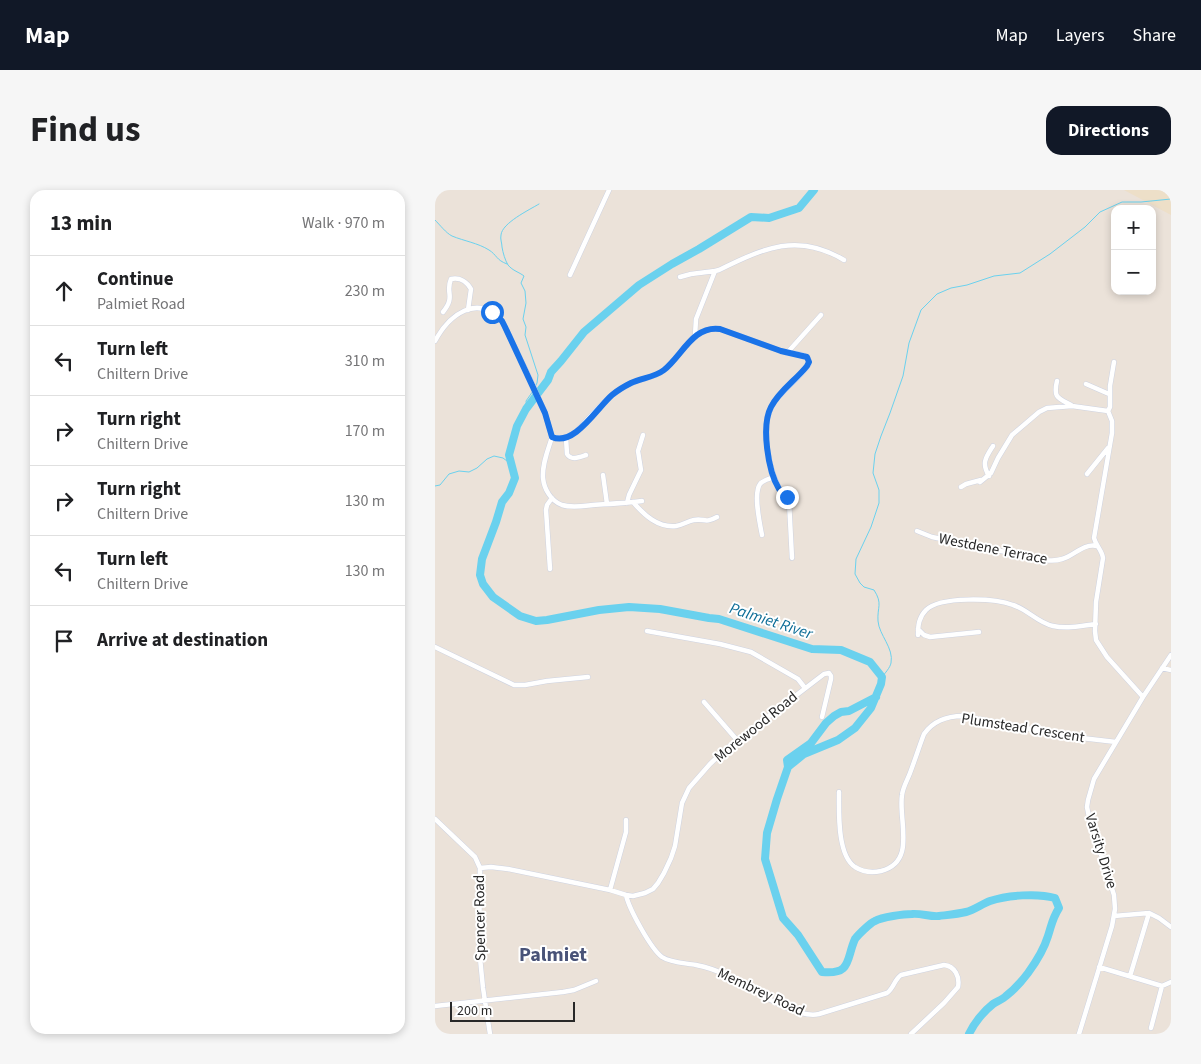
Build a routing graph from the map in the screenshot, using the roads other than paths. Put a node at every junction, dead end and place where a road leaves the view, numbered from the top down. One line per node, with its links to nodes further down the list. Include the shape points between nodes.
1 (609, 190): 4 (street)
2 (844, 260): 3 (street, via 815,246 794,245 761,251)
3 (715, 271): 5 (street); 9 (street, via 696,319)
4 (571, 274)
5 (680, 277)
6 (467, 310): 7 (street, via 471,289 463,280 453,278 449,286 451,298); 10 (street, via 446,325); 19 (street, via 486,310 502,321 545,413)
7 (443, 312)
8 (821, 316): 11 (street)
9 (695, 336): 11 (street, via 715,328); 20 (street, via 663,371 621,389)
10 (435, 341)
11 (787, 353): 27 (street, via 803,355 809,362 768,414 768,447)
12 (1114, 362): 15 (street)
13 (1057, 381): 16 (street, via 1056,396)
14 (1086, 384): 15 (street)
15 (1109, 394): 17 (street)
16 (1072, 406): 17 (street); 26 (street, via 1047,408 1035,414 1012,435)
17 (1109, 411): 22 (street, via 1112,427)
18 (643, 435): 32 (street, via 639,451 641,470)
19 (552, 437): 20 (street); 29 (street, via 543,478)
20 (566, 438): 23 (street, via 568,456)
21 (993, 446): 26 (street, via 985,458)
22 (1109, 447): 25 (street); 37 (street, via 1095,535)
23 (586, 455)
24 (603, 474): 33 (street)
25 (1087, 474)
26 (989, 476): 28 (street)
27 (774, 477): 36 (street, via 759,486 758,512); 38 (street, via 789,502)
28 (961, 487)
29 (552, 498): 33 (street, via 570,506); 39 (street, via 546,510)
30 (643, 501): 31 (street)
31 (633, 502): 32 (street); 34 (street, via 650,518 669,526)
32 (627, 503): 33 (street)
33 (607, 504)
34 (717, 518)
35 (917, 531): 37 (street, Westdene Terrace, via 932,537 1055,561 1085,546)
36 (762, 535)
37 (1097, 546): 40 (street, via 1103,558)
38 (792, 558)
39 (550, 569)
40 (1095, 624): 41 (street, via 1053,626 1014,605 978,600 933,605 923,614); 51 (street, via 1097,644)
41 (918, 629): 43 (street, via 930,637); 44 (street)
42 (647, 631): 50 (street, via 751,652 798,679)
43 (979, 632)
44 (918, 635)
45 (435, 647): 49 (street, via 515,685)
46 (1171, 655): 47 (street, Varsity Drive)
47 (1162, 668): 48 (street); 51 (street, Varsity Drive)
48 (1171, 670)
49 (588, 677)
50 (805, 688): 53 (street, Morewood Road, via 824,674 831,674); 54 (street, Morewood Road)
51 (1143, 697): 55 (street, Varsity Drive)
52 (705, 702): 54 (street)
53 (822, 717)
54 (737, 740): 61 (street, Morewood Road, via 709,764 686,792 673,852 658,883 640,895)
55 (1117, 742): 56 (street, Plumstead Crescent, via 963,716 939,720 924,734 903,792 904,837 900,858 880,872 858,869 845,855); 63 (street, Varsity Drive, via 1094,779 1087,804 1114,895)
56 (839, 792)
57 (435, 818): 59 (street, Spencer Road, via 475,857)
58 (626, 820): 60 (street, via 626,832)
59 (480, 868): 60 (street, Morewood Road, via 508,869); 70 (street, Spencer Road, via 479,948)
60 (610, 890): 61 (street, Morewood Road)
61 (626, 895): 74 (street, Membrey Road, via 638,924 663,958 710,968 775,1002 809,1015 887,993 901,975 950,966 958,977 958,987)
62 (1149, 913): 63 (street); 64 (street); 66 (street)
63 (1114, 916): 65 (street, Varsity Drive)
64 (1171, 927)
65 (1099, 967): 66 (street); 75 (street, Varsity Drive)
66 (1130, 976): 69 (street)
67 (596, 981): 70 (street, via 569,991)
68 (1171, 982): 69 (street)
69 (1162, 986): 72 (street)
70 (485, 1002): 71 (street); 73 (street, Spencer Road)
71 (435, 1006)
72 (1151, 1028)
73 (489, 1034)
74 (911, 1034)
75 (1079, 1034)

